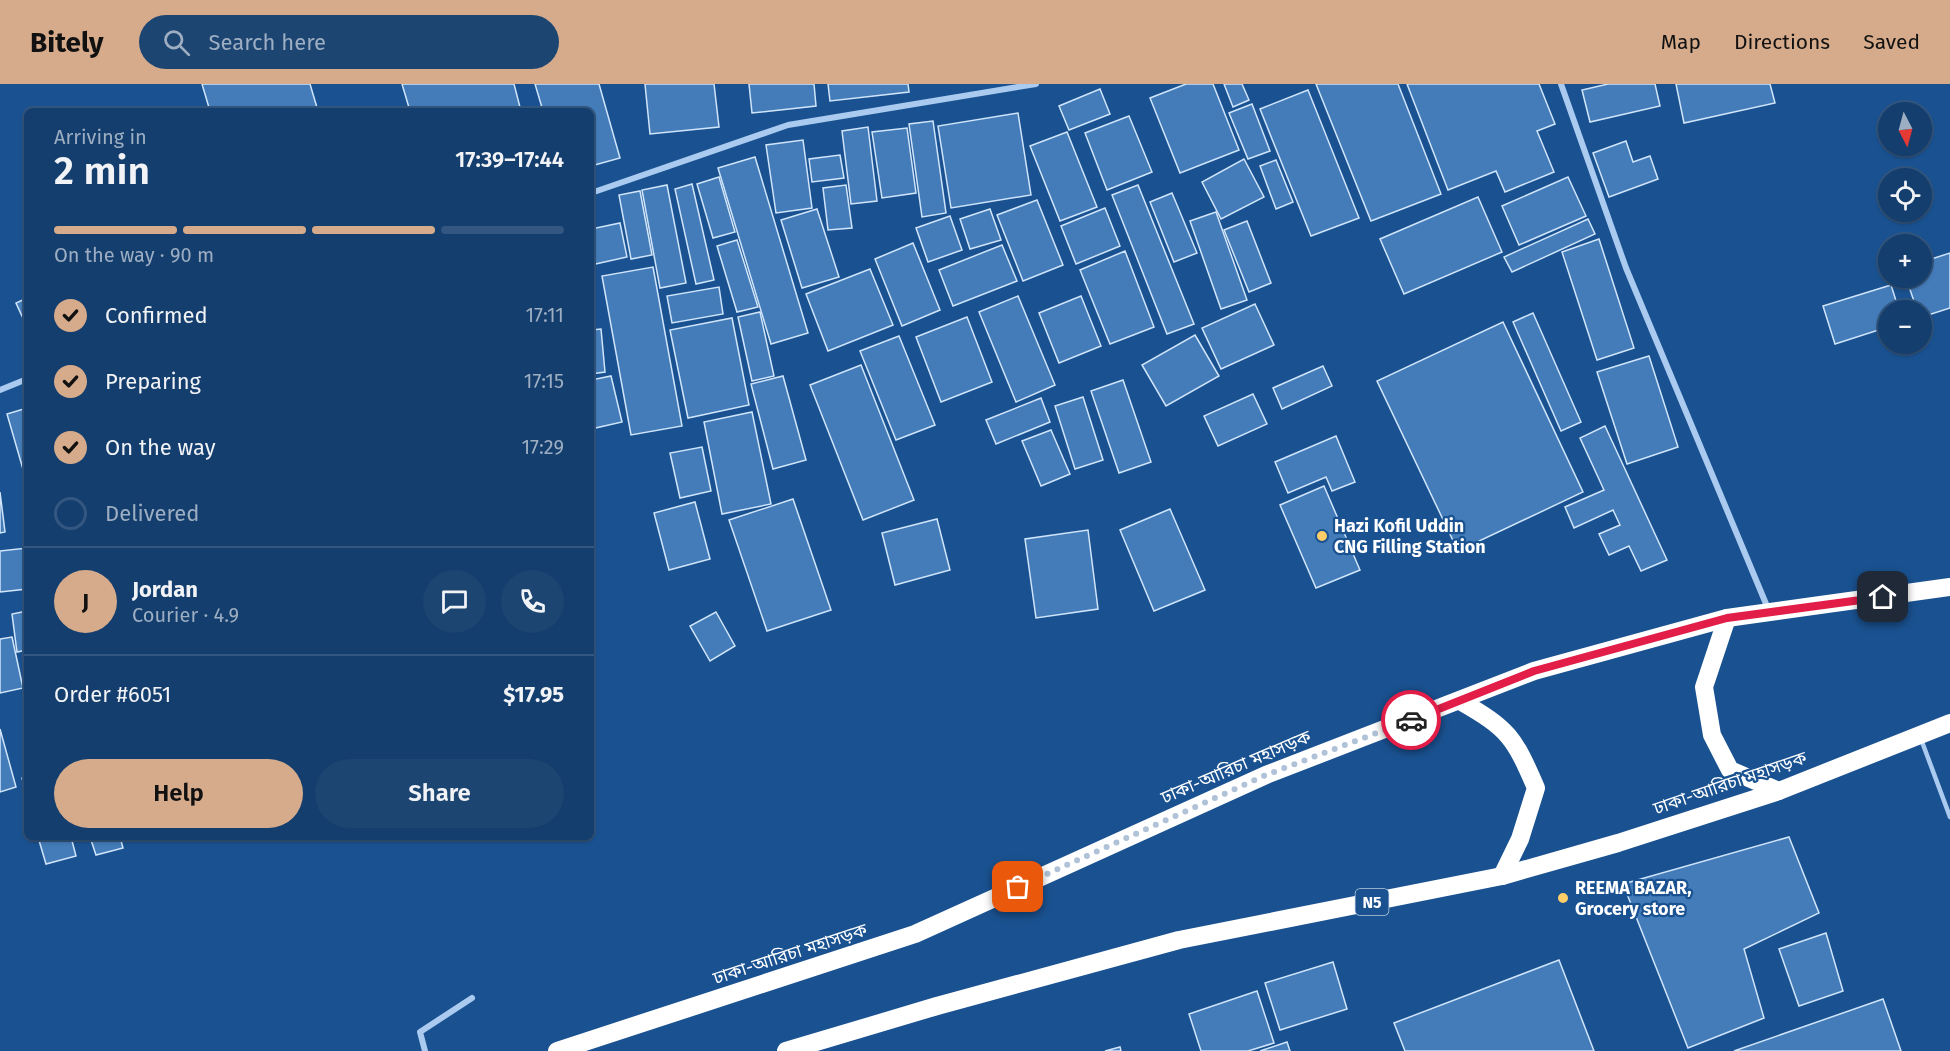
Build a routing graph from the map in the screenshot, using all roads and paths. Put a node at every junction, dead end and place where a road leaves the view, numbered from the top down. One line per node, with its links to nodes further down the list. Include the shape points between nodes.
1 (1036, 84): 3 (street, via 788,125)
2 (1561, 84): 7 (street, via 1626,268)
3 (594, 192)
4 (24, 381): 5 (street)
5 (0, 390)
6 (1950, 587): 7 (highway, ঢাকা-আরিচা মহাসড়ক)
7 (1770, 614): 8 (highway, ঢাকা-আরিচা মহাসড়ক)
8 (1727, 618): 9 (highway, ঢাকা-আরিচা মহাসড়ক, via 1534,671); 12 (highway, via 1704,687 1712,735 1730,770)
9 (1460, 701): 14 (highway, via 1495,721 1517,745 1536,788 1520,839); 17 (highway, ঢাকা-আরিচা মহাসড়ক, via 1266,775 915,934)
10 (1950, 723): 11 (highway, ঢাকা-আরিচা মহাসড়ক / N5)
11 (1919, 734): 12 (highway, ঢাকা-আরিচা মহাসড়ক / N5); 13 (lane)
12 (1779, 791): 14 (highway, ঢাকা-আরিচা মহাসড়ক / N5)
13 (1950, 817)
14 (1502, 876): 18 (highway, ঢাকা-আরিচা মহাসড়ক / N5, via 1179,940)
15 (472, 998): 16 (street, via 420,1032)
16 (425, 1050)
17 (557, 1051)
18 (786, 1051)

